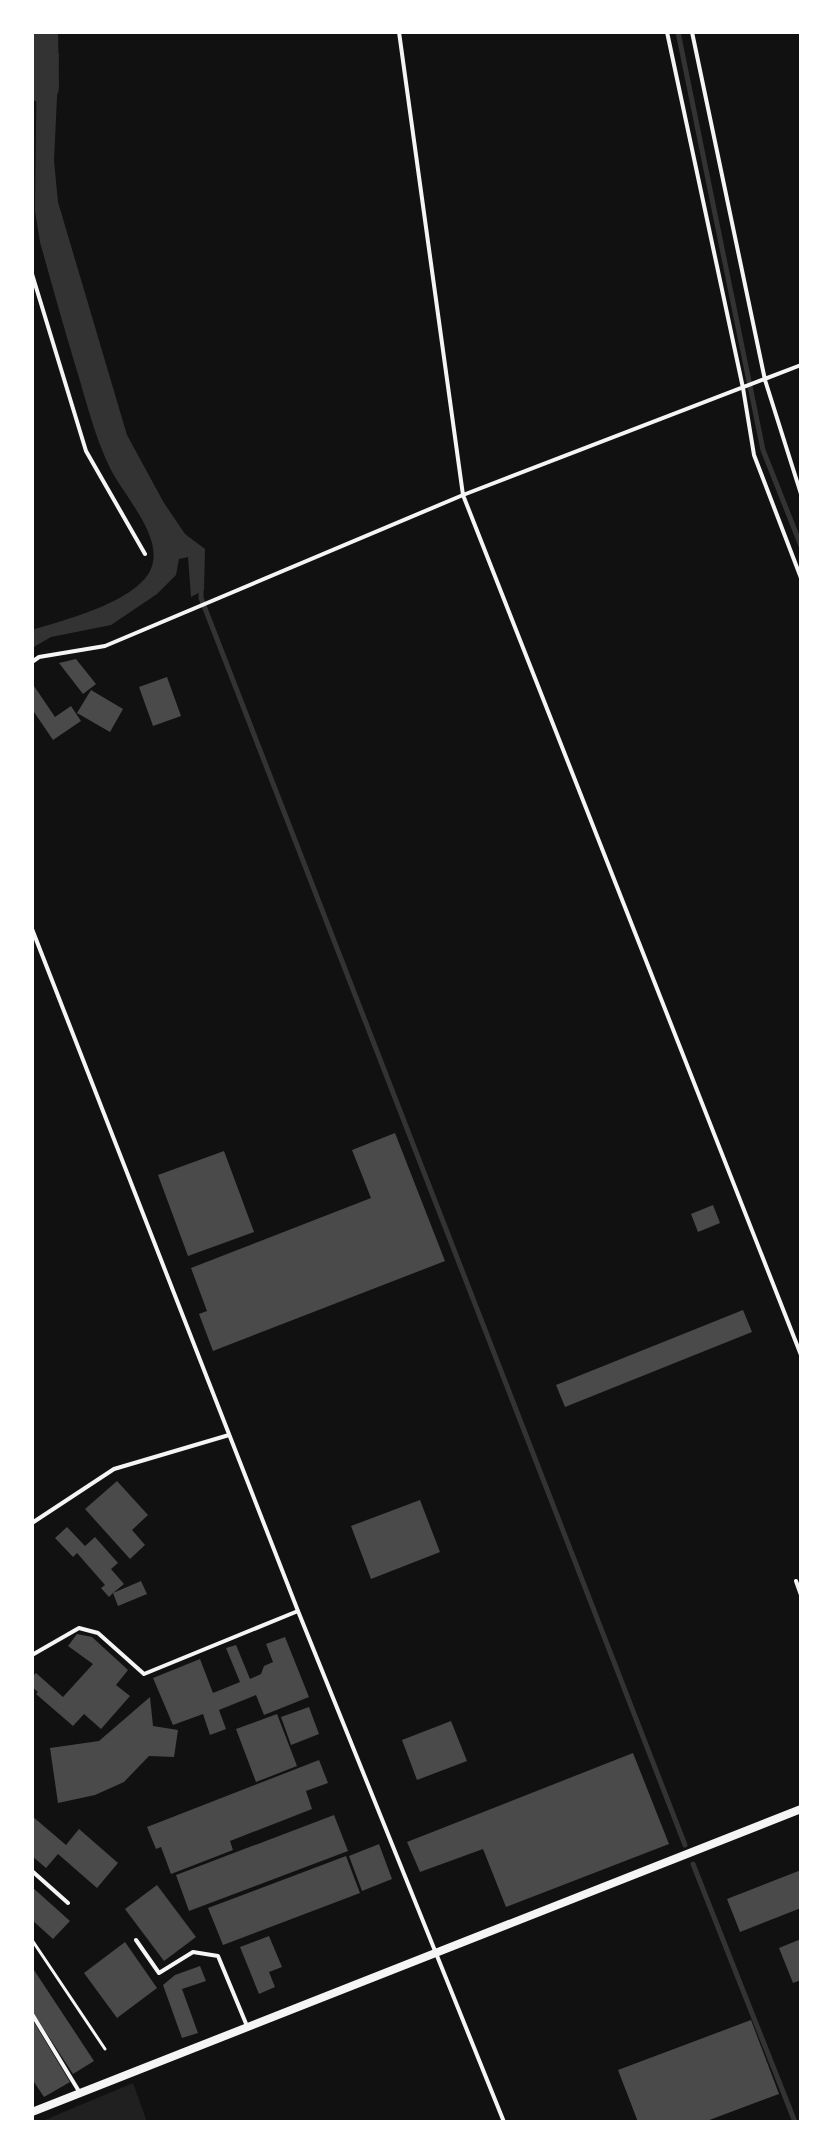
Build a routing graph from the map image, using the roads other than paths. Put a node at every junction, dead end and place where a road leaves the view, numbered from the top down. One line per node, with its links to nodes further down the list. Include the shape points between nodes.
1 (399, 32): 9 (lane)
2 (667, 32): 7 (lane)
3 (692, 32): 6 (lane)
4 (32, 274): 10 (lane, via 86,451)
5 (801, 365): 6 (lane)
6 (765, 380): 7 (lane); 8 (lane)
7 (743, 388): 9 (lane); 11 (lane, via 754,455)
8 (801, 494)
9 (463, 495): 12 (lane, via 105,646); 14 (lane)
10 (145, 554)
11 (801, 578)
12 (32, 662)
13 (32, 929): 15 (lane)
14 (801, 1355)
15 (229, 1435): 16 (lane, via 114,1469); 19 (lane)
16 (32, 1523)
17 (796, 1581): 18 (lane)
18 (801, 1595)
19 (298, 1611): 20 (lane, via 144,1674 98,1633 79,1628); 25 (lane)
20 (32, 1655)
21 (801, 1809): 25 (street)
22 (32, 1871): 23 (lane)
23 (68, 1903)
24 (136, 1940): 27 (lane, via 159,1973 193,1952 218,1956)
25 (436, 1955): 27 (street); 30 (lane)
26 (32, 2014): 28 (lane)
27 (247, 2026): 28 (street)
28 (80, 2093): 29 (street)
29 (32, 2112)
30 (504, 2122)

